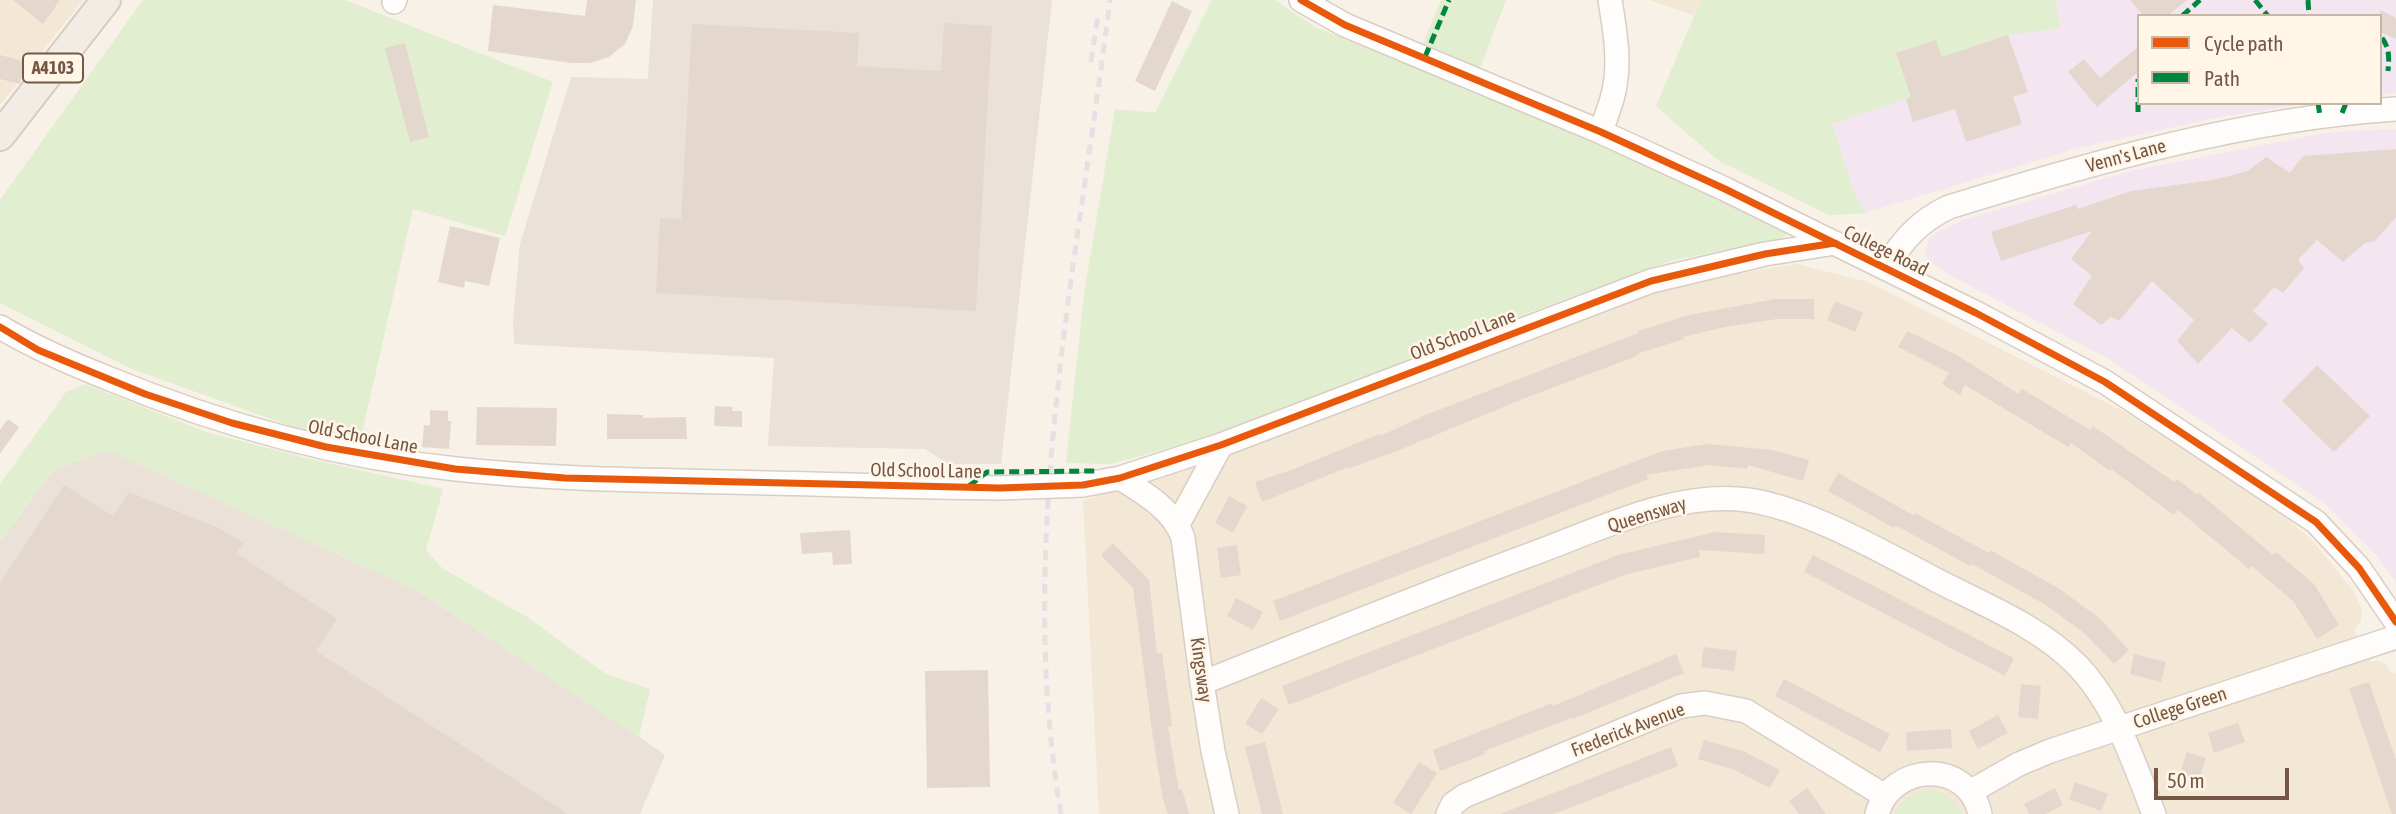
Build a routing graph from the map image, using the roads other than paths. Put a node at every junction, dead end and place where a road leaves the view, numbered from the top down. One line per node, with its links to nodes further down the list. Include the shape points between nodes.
1 (106, 0): 6 (main road, A4103)
2 (1301, 0): 5 (street, College Road, via 1345,25)
3 (1610, 0): 5 (street, via 1617,72)
4 (2396, 109): 8 (street, Venn's Lane, via 2320,116 2194,138 1948,207 1916,226)
5 (1601, 132): 7 (street, College Road)
6 (0, 136)
7 (1835, 243): 8 (street, College Road); 10 (street, Old School Lane, via 1651,281)
8 (1885, 268): 13 (street, College Road, via 2105,382 2316,522 2375,588)
9 (0, 327): 11 (street, Old School Lane, bridge, via 38,350 232,423 326,447 429,465 565,478 1000,488 1083,485)
10 (1221, 445): 11 (street, Old School Lane); 12 (street)
11 (1120, 478): 12 (street)
12 (1178, 524): 15 (street, Kingsway)
13 (2396, 622)
14 (2396, 637): 16 (street, College Green)
15 (1202, 683): 16 (street, Queensway, via 1659,508 1718,499 1747,500 1827,525 2033,631 2077,665); 19 (street, Kingsway)
16 (2119, 728): 17 (street, College Green, via 2019,764); 22 (street, Queensway)
17 (1970, 792): 18 (street, via 1953,778 1934,773 1912,775 1897,783); 21 (street)
18 (1881, 805): 20 (street, Frederick Avenue, via 1746,711 1705,703 1681,706 1464,796)
19 (1227, 814)
20 (1448, 814)
21 (1980, 814)
22 (2154, 814)

